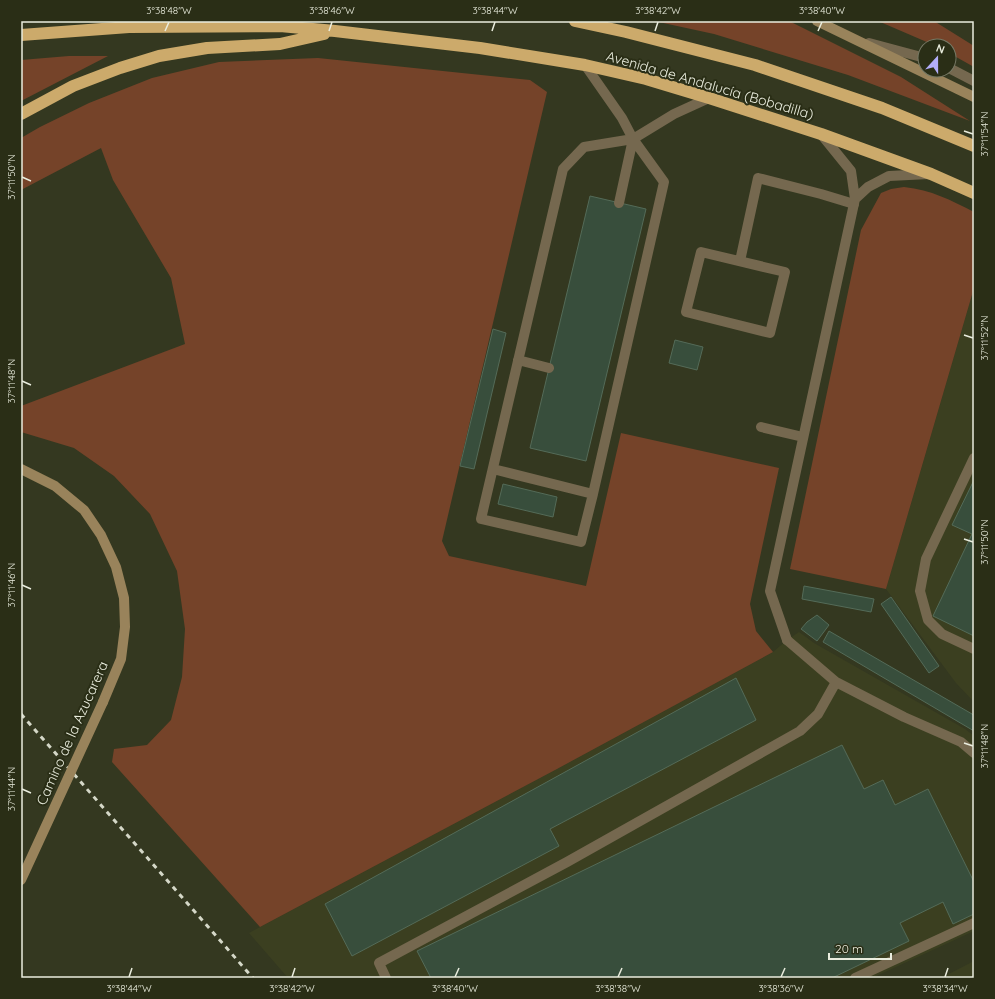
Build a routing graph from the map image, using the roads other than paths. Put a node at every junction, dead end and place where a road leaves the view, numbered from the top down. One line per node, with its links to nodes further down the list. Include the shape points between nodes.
1 (575, 21): 15 (highway, Avenida de Andalucía (Bobadilla), via 756,65 882,108)
2 (817, 21): 5 (street)
3 (335, 31): 4 (highway, Avenida de Andalucía (Bobadilla), via 280,26 129,27); 7 (highway, Avenida de Andalucía (Bobadilla), via 480,48); 12 (highway, via 280,44 207,48 159,56 73,86)
4 (21, 35)
5 (856, 40): 6 (street); 11 (street)
6 (917, 56)
7 (585, 65): 10 (highway, Avenida de Andalucía (Bobadilla), via 646,79); 14 (street, via 622,118)
8 (957, 72): 9 (street)
9 (974, 82)
10 (709, 98): 13 (highway, Avenida de Andalucía (Bobadilla)); 14 (street, via 674,114)
11 (974, 98)
12 (21, 114)
13 (821, 134): 16 (highway, Avenida de Andalucía (Bobadilla)); 18 (street, via 851,171)
14 (632, 139): 19 (street); 21 (street, via 584,147 563,169); 28 (street, via 664,182)
15 (974, 146)
16 (931, 174): 17 (highway, Avenida de Andalucía (Bobadilla)); 18 (street, via 890,176 868,187)
17 (974, 193)
18 (855, 202): 20 (street, via 758,178); 24 (street)
19 (619, 203)
20 (740, 261): 20 (street, via 785,272 770,333 686,312 701,252)
21 (518, 360): 22 (street); 27 (street)
22 (549, 368)
23 (761, 427): 24 (street)
24 (803, 437): 30 (street, via 770,591 787,640)
25 (974, 458): 29 (street, via 926,559 920,591 928,620 942,634)
26 (21, 469): 32 (street, Camino de la Azucarera, bridge, via 55,486 84,510 102,535 116,567 124,598 125,627 121,659)
27 (493, 469): 28 (street); 28 (street, via 481,518 581,542)
28 (593, 494)
29 (974, 649)
30 (836, 682): 31 (street, via 904,717 961,742); 34 (street, via 818,714 800,731 567,862 379,963)
31 (974, 753)
32 (21, 880)
33 (974, 923): 35 (street)
34 (386, 978)
35 (856, 978)

